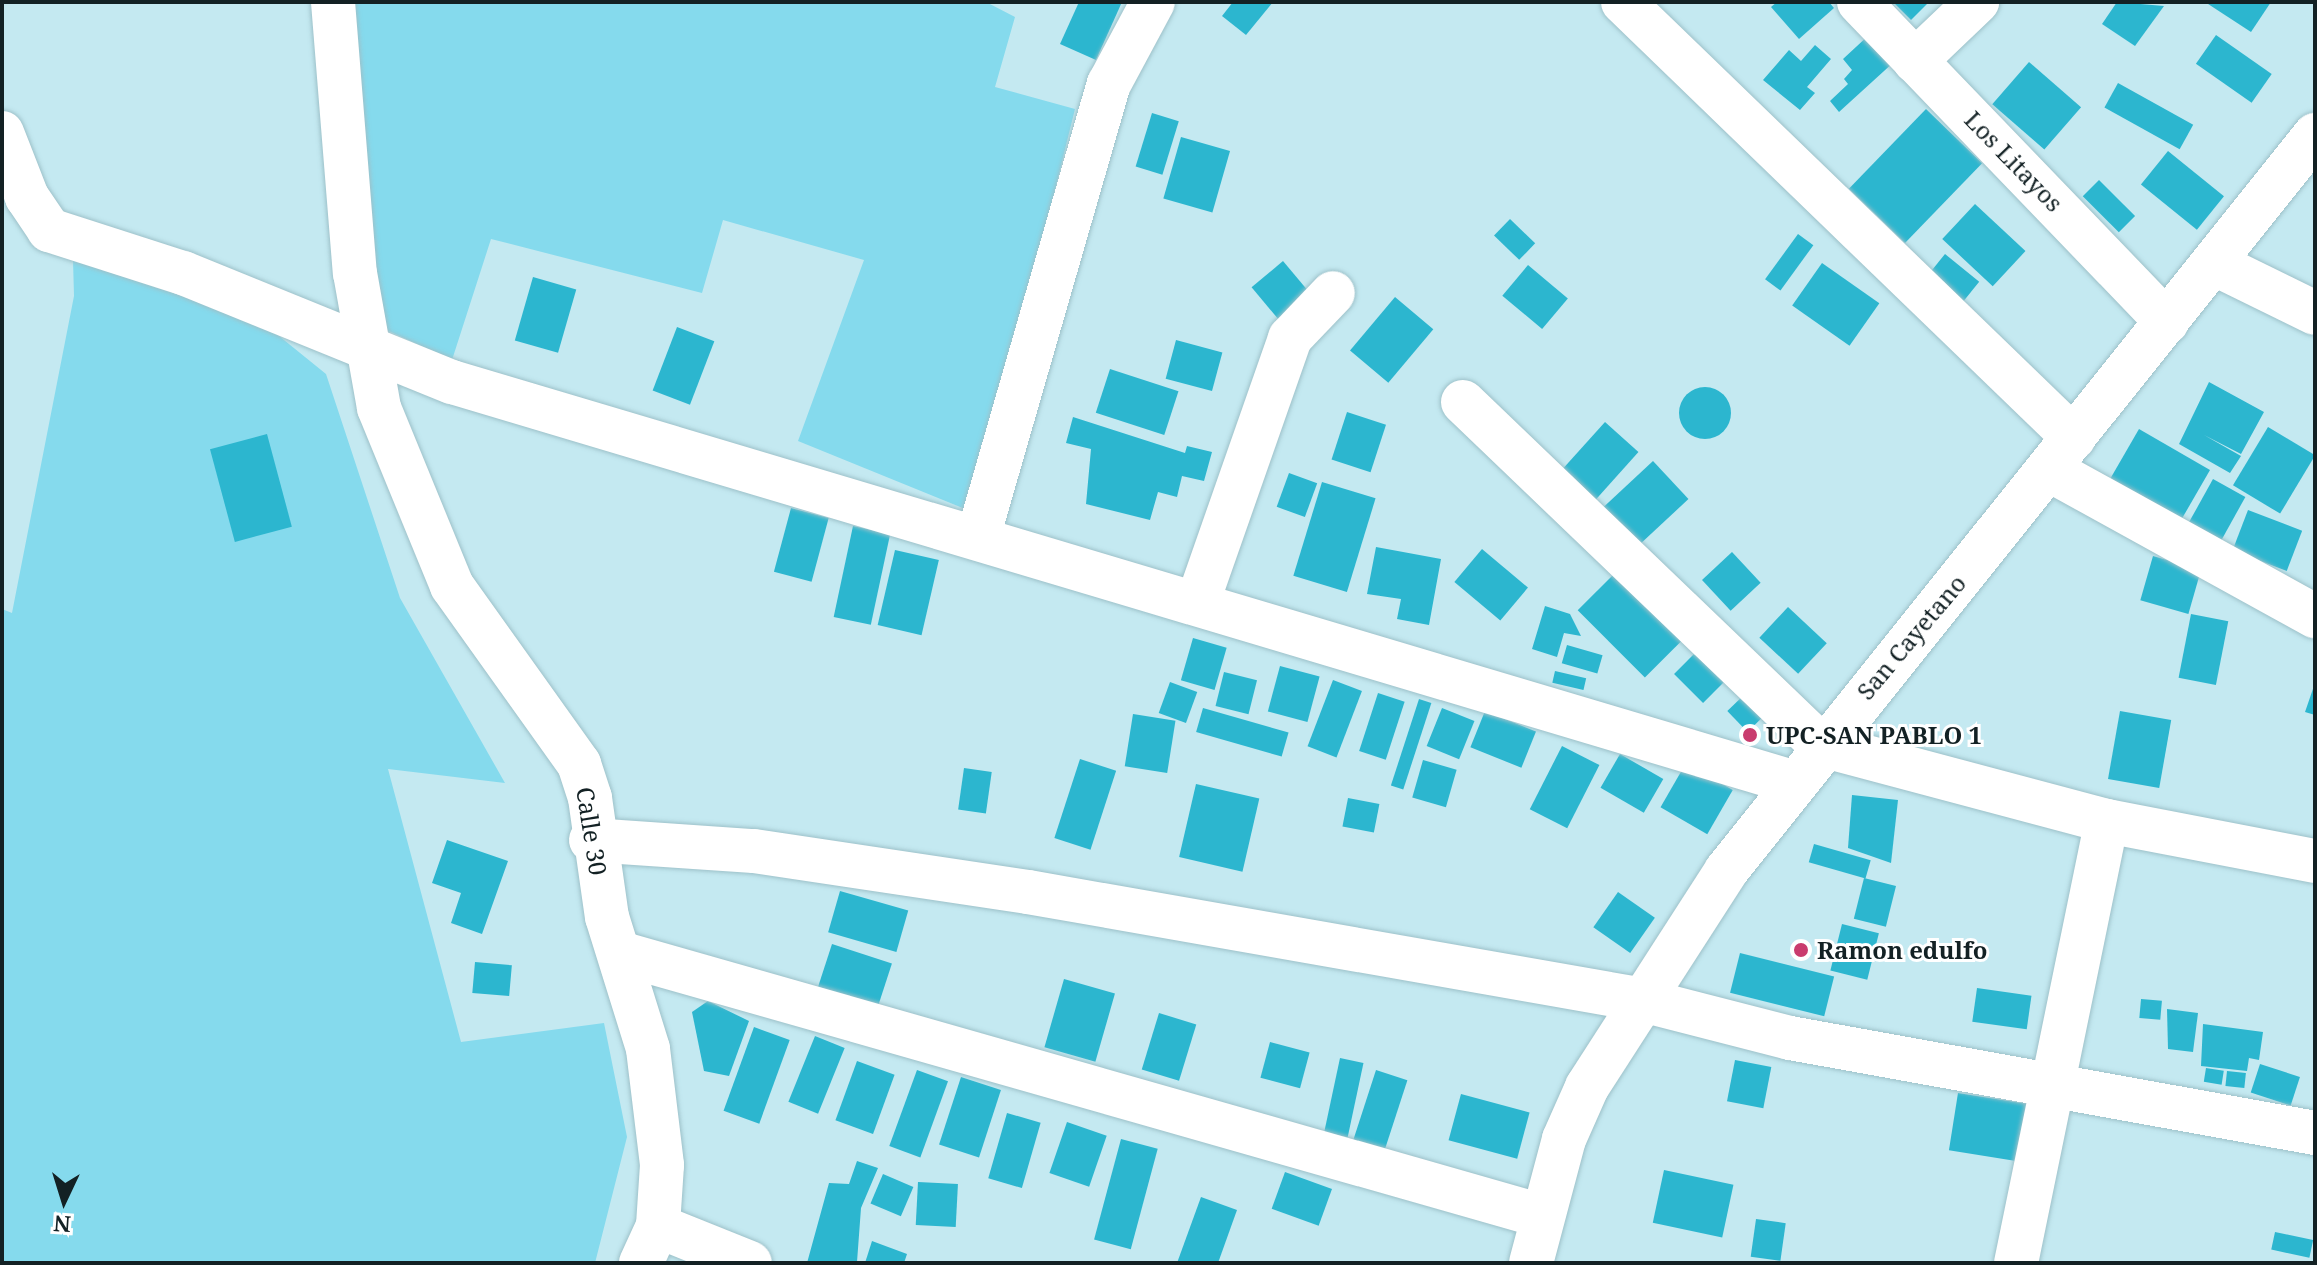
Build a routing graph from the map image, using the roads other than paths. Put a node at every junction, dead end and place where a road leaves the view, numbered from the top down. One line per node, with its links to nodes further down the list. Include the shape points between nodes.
1 (333, 2): 13 (street, Calle 30)
2 (1153, 2): 16 (street, via 1109,84)
3 (1623, 2): 15 (street)
4 (1859, 2): 6 (street, Los Litayos)
5 (1977, 2): 6 (street)
6 (1915, 61): 12 (street, Los Litayos)
7 (2, 133): 13 (street, via 27,197 49,230 284,312)
8 (2315, 135): 9 (street, San Cayetano)
9 (2215, 264): 11 (street); 12 (street, San Cayetano)
10 (1333, 293): 17 (street, via 1290,338)
11 (2315, 313)
12 (2167, 322): 15 (street, San Cayetano)
13 (363, 346): 16 (street, via 452,382); 22 (street, Calle 30, via 379,408 452,586 579,764)
14 (1463, 402): 19 (street)
15 (2062, 454): 18 (street); 19 (street, San Cayetano)
16 (978, 537): 17 (street)
17 (1198, 601): 20 (street)
18 (2315, 616)
19 (1821, 745): 20 (street, San Cayetano); 21 (street)
20 (1792, 782): 25 (street, San Cayetano)
21 (2107, 821): 23 (street); 26 (street)
22 (591, 840): 24 (street, Calle 30); 25 (street, via 754,851 920,875)
23 (2315, 861)
24 (623, 954): 28 (street); 29 (street, Calle 30, via 648,1049 662,1165)
25 (1638, 999): 26 (street, via 1790,1038); 28 (street, San Cayetano, via 1587,1087)
26 (2050, 1086): 27 (street); 32 (street)
27 (2315, 1133)
28 (1542, 1216): 31 (street, San Cayetano)
29 (649, 1245): 30 (street)
30 (750, 1263)
31 (1531, 1263)
32 (2016, 1263)

